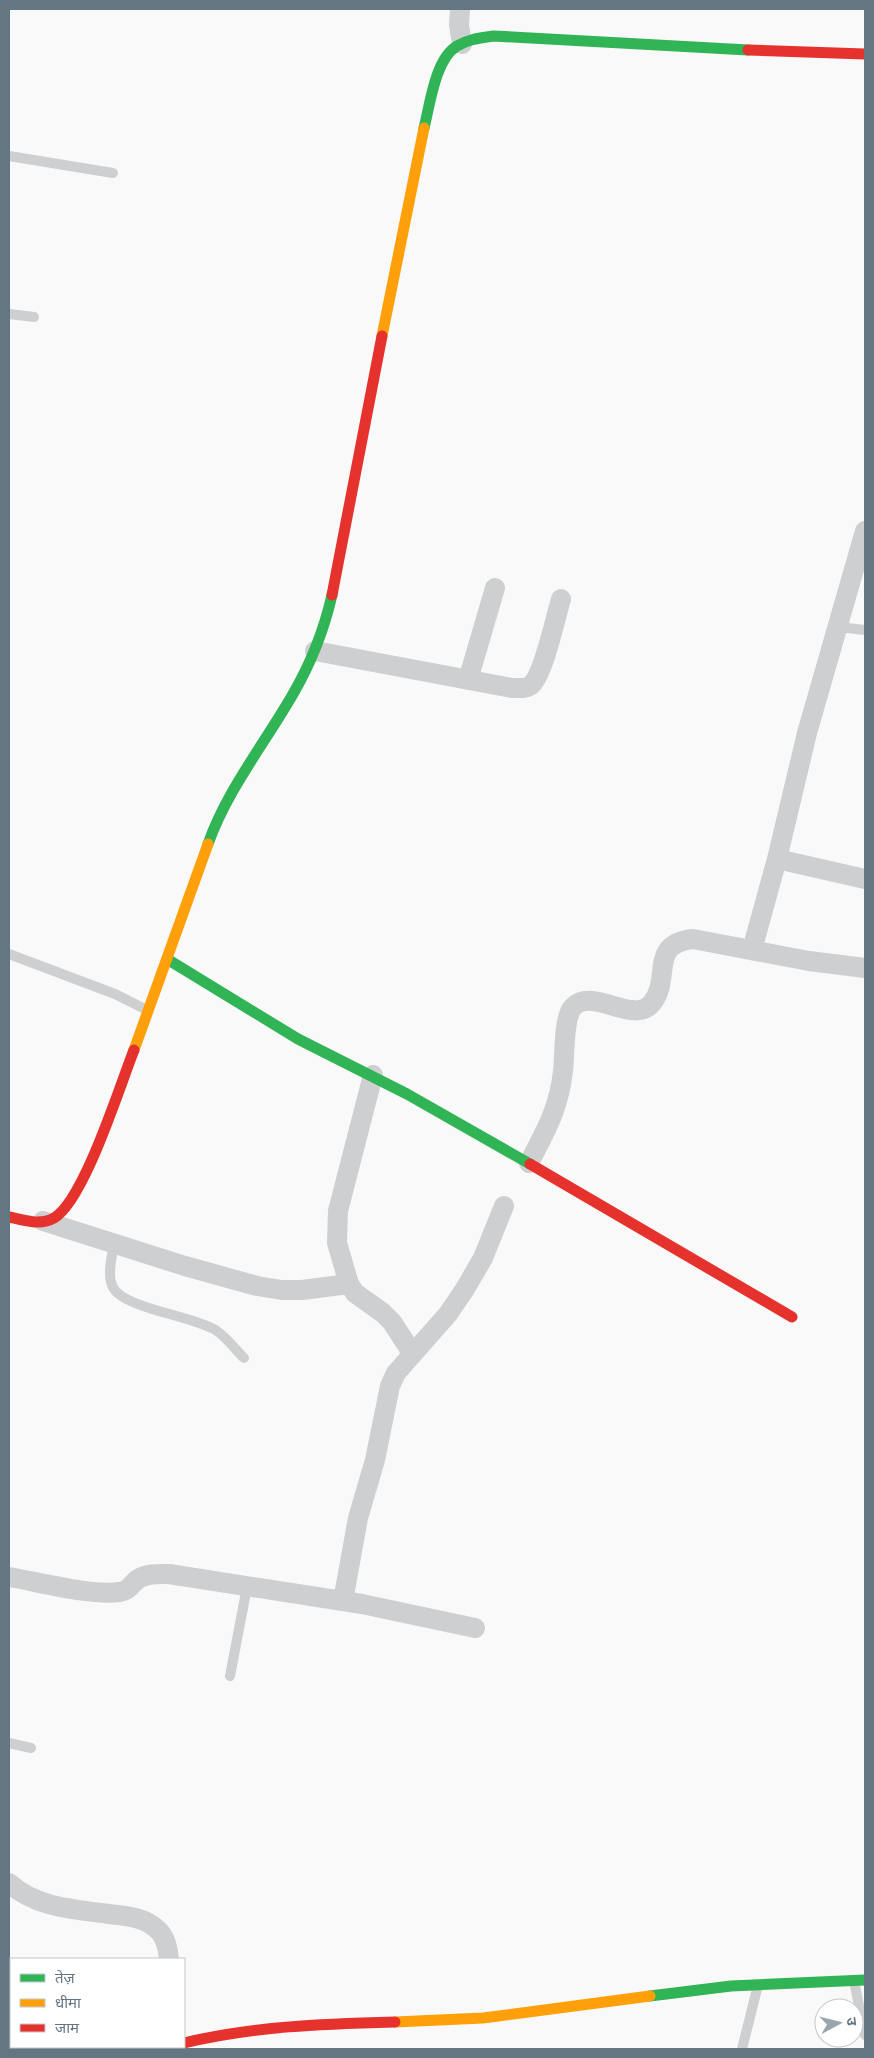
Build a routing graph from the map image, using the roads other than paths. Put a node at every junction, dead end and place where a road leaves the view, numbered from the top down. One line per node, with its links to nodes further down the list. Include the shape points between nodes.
1 (460, 9): 2 (street)
2 (462, 44): 3 (street, via 494,36); 14 (street, via 444,60 435,82 414,174 334,590)
3 (865, 54)
4 (9, 156): 5 (lane)
5 (113, 173)
6 (9, 314): 7 (lane)
7 (34, 317)
8 (865, 531): 9 (street)
9 (860, 571): 12 (street)
10 (495, 588): 15 (street)
11 (561, 599): 15 (street, via 540,671 530,686 512,688)
12 (838, 627): 13 (lane); 16 (street, via 807,733)
13 (865, 630)
14 (315, 651): 15 (street); 20 (street, via 294,694 222,812)
15 (468, 680)
16 (776, 859): 17 (street); 18 (street)
17 (865, 879)
18 (752, 950): 21 (street); 24 (street, via 693,939 680,940 666,953 656,995 646,1008 626,1010 594,1001 583,1001 573,1007 567,1025 560,1094 552,1119)
19 (9, 954): 22 (lane, via 115,994)
20 (167, 960): 22 (street); 23 (street, via 298,1039)
21 (865, 968)
22 (149, 1011): 27 (street, via 94,1156 76,1193 54,1218)
23 (373, 1075): 24 (street); 29 (street, via 338,1211 337,1243)
24 (529, 1163): 30 (street)
25 (504, 1206): 31 (street, via 483,1258 465,1289 448,1314)
26 (9, 1217): 27 (street, via 30,1222)
27 (43, 1221): 28 (street)
28 (114, 1244): 29 (street, via 257,1286 302,1290); 32 (lane, via 110,1268 114,1289 148,1307 217,1331)
29 (348, 1284): 31 (street, via 392,1322)
30 (792, 1317)
31 (412, 1353): 35 (street, via 390,1386 375,1460 358,1518)
32 (244, 1358)
33 (9, 1577): 34 (street, via 114,1592 128,1590 138,1579 154,1574)
34 (247, 1587): 35 (street); 37 (lane)
35 (343, 1601): 36 (street)
36 (475, 1628)
37 (230, 1676)
38 (9, 1743): 39 (lane)
39 (31, 1748)
40 (9, 1883): 41 (street, via 22,1894 40,1902 137,1918 160,1931)
41 (169, 1958)
42 (859, 1980): 43 (street); 44 (lane)
43 (758, 1984): 45 (street, via 483,2018 262,2029 217,2034); 46 (lane)
44 (865, 2035)
45 (185, 2043)
46 (742, 2049)

